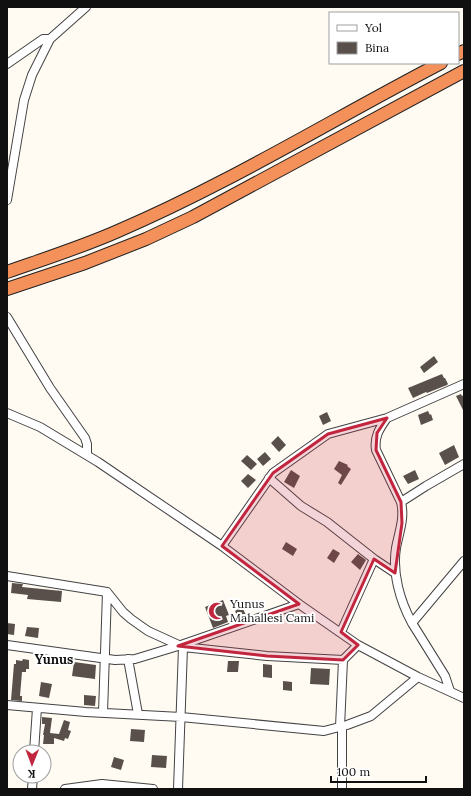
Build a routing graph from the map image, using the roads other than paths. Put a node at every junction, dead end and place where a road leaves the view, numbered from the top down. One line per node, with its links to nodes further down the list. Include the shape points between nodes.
1 (86, 7): 2 (street)
2 (50, 39): 3 (street, via 43,39); 6 (street, via 26,91)
3 (7, 64)
4 (439, 64): 7 (highway, via 181,202 119,231)
5 (464, 72): 8 (highway, via 194,217 146,240)
6 (7, 200)
7 (7, 272)
8 (7, 289)
9 (7, 317): 13 (street, via 50,388 85,438)
10 (464, 384): 12 (street)
11 (7, 413): 13 (street, via 40,427)
12 (386, 418): 15 (street, via 328,434); 16 (street, via 377,434 376,450)
13 (87, 455): 17 (street)
14 (464, 464): 16 (street)
15 (269, 478): 17 (street); 18 (street, via 301,506)
16 (401, 502): 20 (street, via 402,523 396,550)
17 (222, 546): 23 (street)
18 (374, 559): 20 (street); 25 (street)
19 (464, 561): 24 (street)
20 (395, 573): 24 (street, via 404,607)
21 (7, 576): 22 (street)
22 (107, 592): 28 (street, via 131,619); 29 (street)
23 (299, 604): 25 (street); 28 (street)
24 (412, 623): 33 (street, via 445,676)
25 (341, 632): 27 (street)
26 (7, 645): 29 (street)
27 (358, 645): 31 (street); 32 (street)
28 (180, 647): 30 (street); 31 (street, via 267,656); 39 (street)
29 (104, 658): 30 (street); 37 (street)
30 (128, 659): 38 (street)
31 (343, 660): 40 (street)
32 (418, 677): 33 (street); 40 (street, via 371,716)
33 (450, 691): 34 (street)
34 (464, 698)
35 (7, 705): 36 (street)
36 (37, 708): 37 (street); 41 (street)
37 (103, 713): 38 (street)
38 (138, 714): 39 (street)
39 (181, 717): 40 (street, via 324,731); 45 (street)
40 (341, 727): 46 (street)
41 (35, 744)
42 (124, 787): 43 (street, via 102,784); 44 (street)
43 (65, 789)
44 (153, 789)
45 (178, 789)
46 (342, 789)

